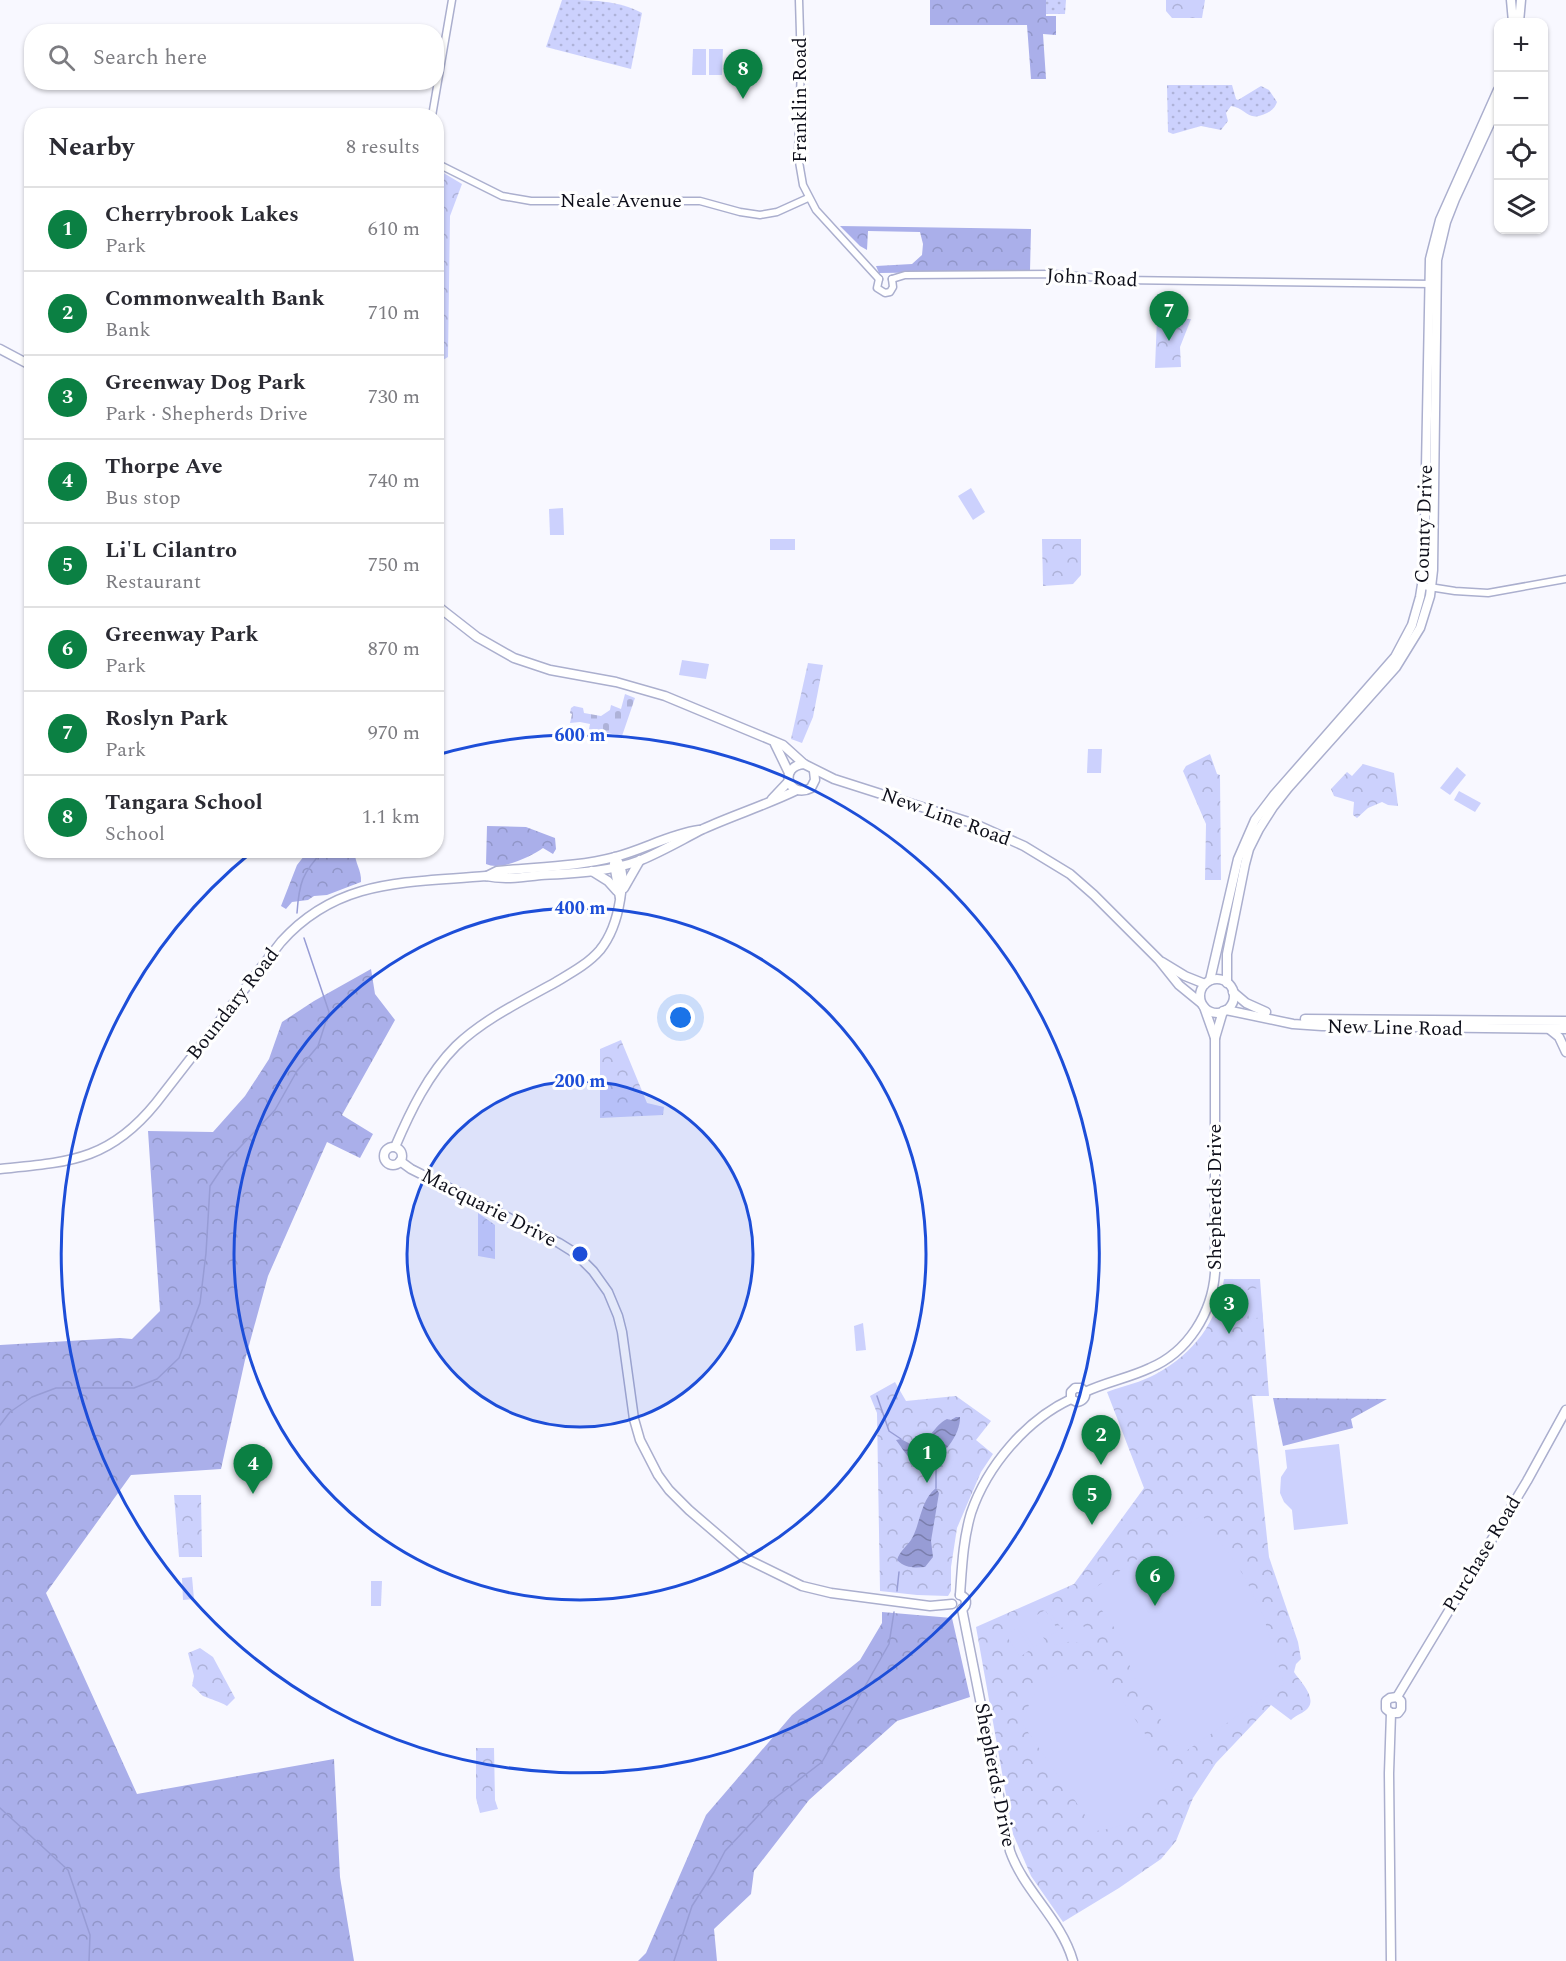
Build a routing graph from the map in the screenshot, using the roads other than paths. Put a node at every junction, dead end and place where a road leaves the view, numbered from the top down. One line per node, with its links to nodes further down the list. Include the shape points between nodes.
1 (452, 0): 7 (street)
2 (799, 0): 13 (street, Franklin Road, via 798,156)
3 (1511, 0): 5 (main road)
4 (1521, 0): 6 (main road)
5 (1513, 18)
6 (1519, 18)
7 (444, 46)
8 (436, 90): 10 (street)
9 (1494, 99): 16 (main road, County Drive, via 1440,220 1430,259)
10 (433, 108)
11 (1494, 115): 16 (main road, County Drive, via 1446,222)
12 (444, 167): 13 (street, Neale Avenue, via 502,195 531,201 700,201 760,215)
13 (808, 198): 14 (street, Franklin Road)
14 (879, 279): 15 (street); 15 (street, via 877,288 885,293 893,287)
15 (892, 279): 16 (street, John Road, via 905,275 1054,274 1122,280)
16 (1432, 284): 20 (main road, County Drive)
17 (0, 349): 18 (main road)
18 (24, 362)
19 (1566, 579): 20 (street, via 1488,593)
20 (1427, 586): 38 (main road, County Drive, via 1395,657 1255,820 1238,859); 39 (main road, County Drive, via 1420,628 1396,667 1288,788 1262,823 1245,864 1227,954)
21 (444, 611): 22 (main road, via 477,637 514,658 665,696)
22 (775, 744): 23 (main road, via 783,745); 25 (main road)
23 (804, 764): 24 (main road); 25 (main road, via 795,766)
24 (814, 771): 26 (main road, New Line Road); 27 (main road)
25 (789, 777): 28 (main road); 29 (main road, Boundary Road)
26 (834, 779): 27 (main road); 37 (main road, New Line Road, via 975,824 1024,846 1070,874)
27 (814, 784): 28 (main road)
28 (797, 790): 29 (main road, Boundary Road)
29 (768, 804): 30 (main road, Boundary Road)
30 (702, 830): 31 (main road, Boundary Road); 32 (main road, Boundary Road)
31 (615, 857): 33 (main road); 35 (main road, Boundary Road, via 497,871)
32 (640, 860): 33 (main road, Boundary Road); 36 (main road)
33 (617, 866): 34 (main road, Boundary Road); 36 (main road)
34 (592, 871): 35 (main road, Boundary Road); 36 (main road)
35 (486, 876): 50 (main road, Boundary Road, via 387,885 322,906 281,942 146,1116 125,1134 82,1158)
36 (620, 894): 48 (main road, via 612,931 594,957 483,1026 448,1055 426,1085)
37 (1159, 960): 38 (main road, New Line Road, via 1185,976); 41 (main road, New Line Road)
38 (1208, 982): 39 (main road, via 1219,979); 41 (main road, via 1200,993)
39 (1227, 983): 40 (main road)
40 (1233, 992): 42 (main road, via 1233,1002); 43 (main road, New Line Road, via 1257,1010 1294,1018)
41 (1203, 1005): 42 (main road, via 1213,1012); 46 (main road, Shepherds Drive)
42 (1225, 1011): 44 (main road, New Line Road, via 1323,1026); 46 (main road, Shepherds Drive)
43 (1566, 1021)
44 (1549, 1029): 45 (main road, New Line Road); 47 (main road, via 1559,1037)
45 (1566, 1029)
46 (1215, 1038): 52 (main road, Shepherds Drive, via 1215,1273 1209,1304 1191,1336 1167,1359 1085,1392 1082,1400 1071,1398 1033,1423 1007,1451 972,1512 962,1554)
47 (1566, 1052)
48 (395, 1147): 49 (main road, via 401,1151); 49 (main road, via 388,1149 385,1159 393,1164)
49 (400, 1161): 53 (main road, Macquarie Drive, via 559,1243 593,1271 618,1316 634,1419 648,1458 679,1501 745,1558 821,1592 930,1606)
50 (0, 1169)
51 (1566, 1410): 56 (main road, Purchase Road, via 1397,1697 1386,1701 1386,1709 1391,1713)
52 (960, 1595): 53 (main road, via 953,1598); 54 (main road, via 966,1601)
53 (952, 1604): 54 (main road)
54 (962, 1609): 55 (main road, Shepherds Drive, via 1010,1851 1019,1873 1065,1940)
55 (1073, 1961)
56 (1392, 1961)

